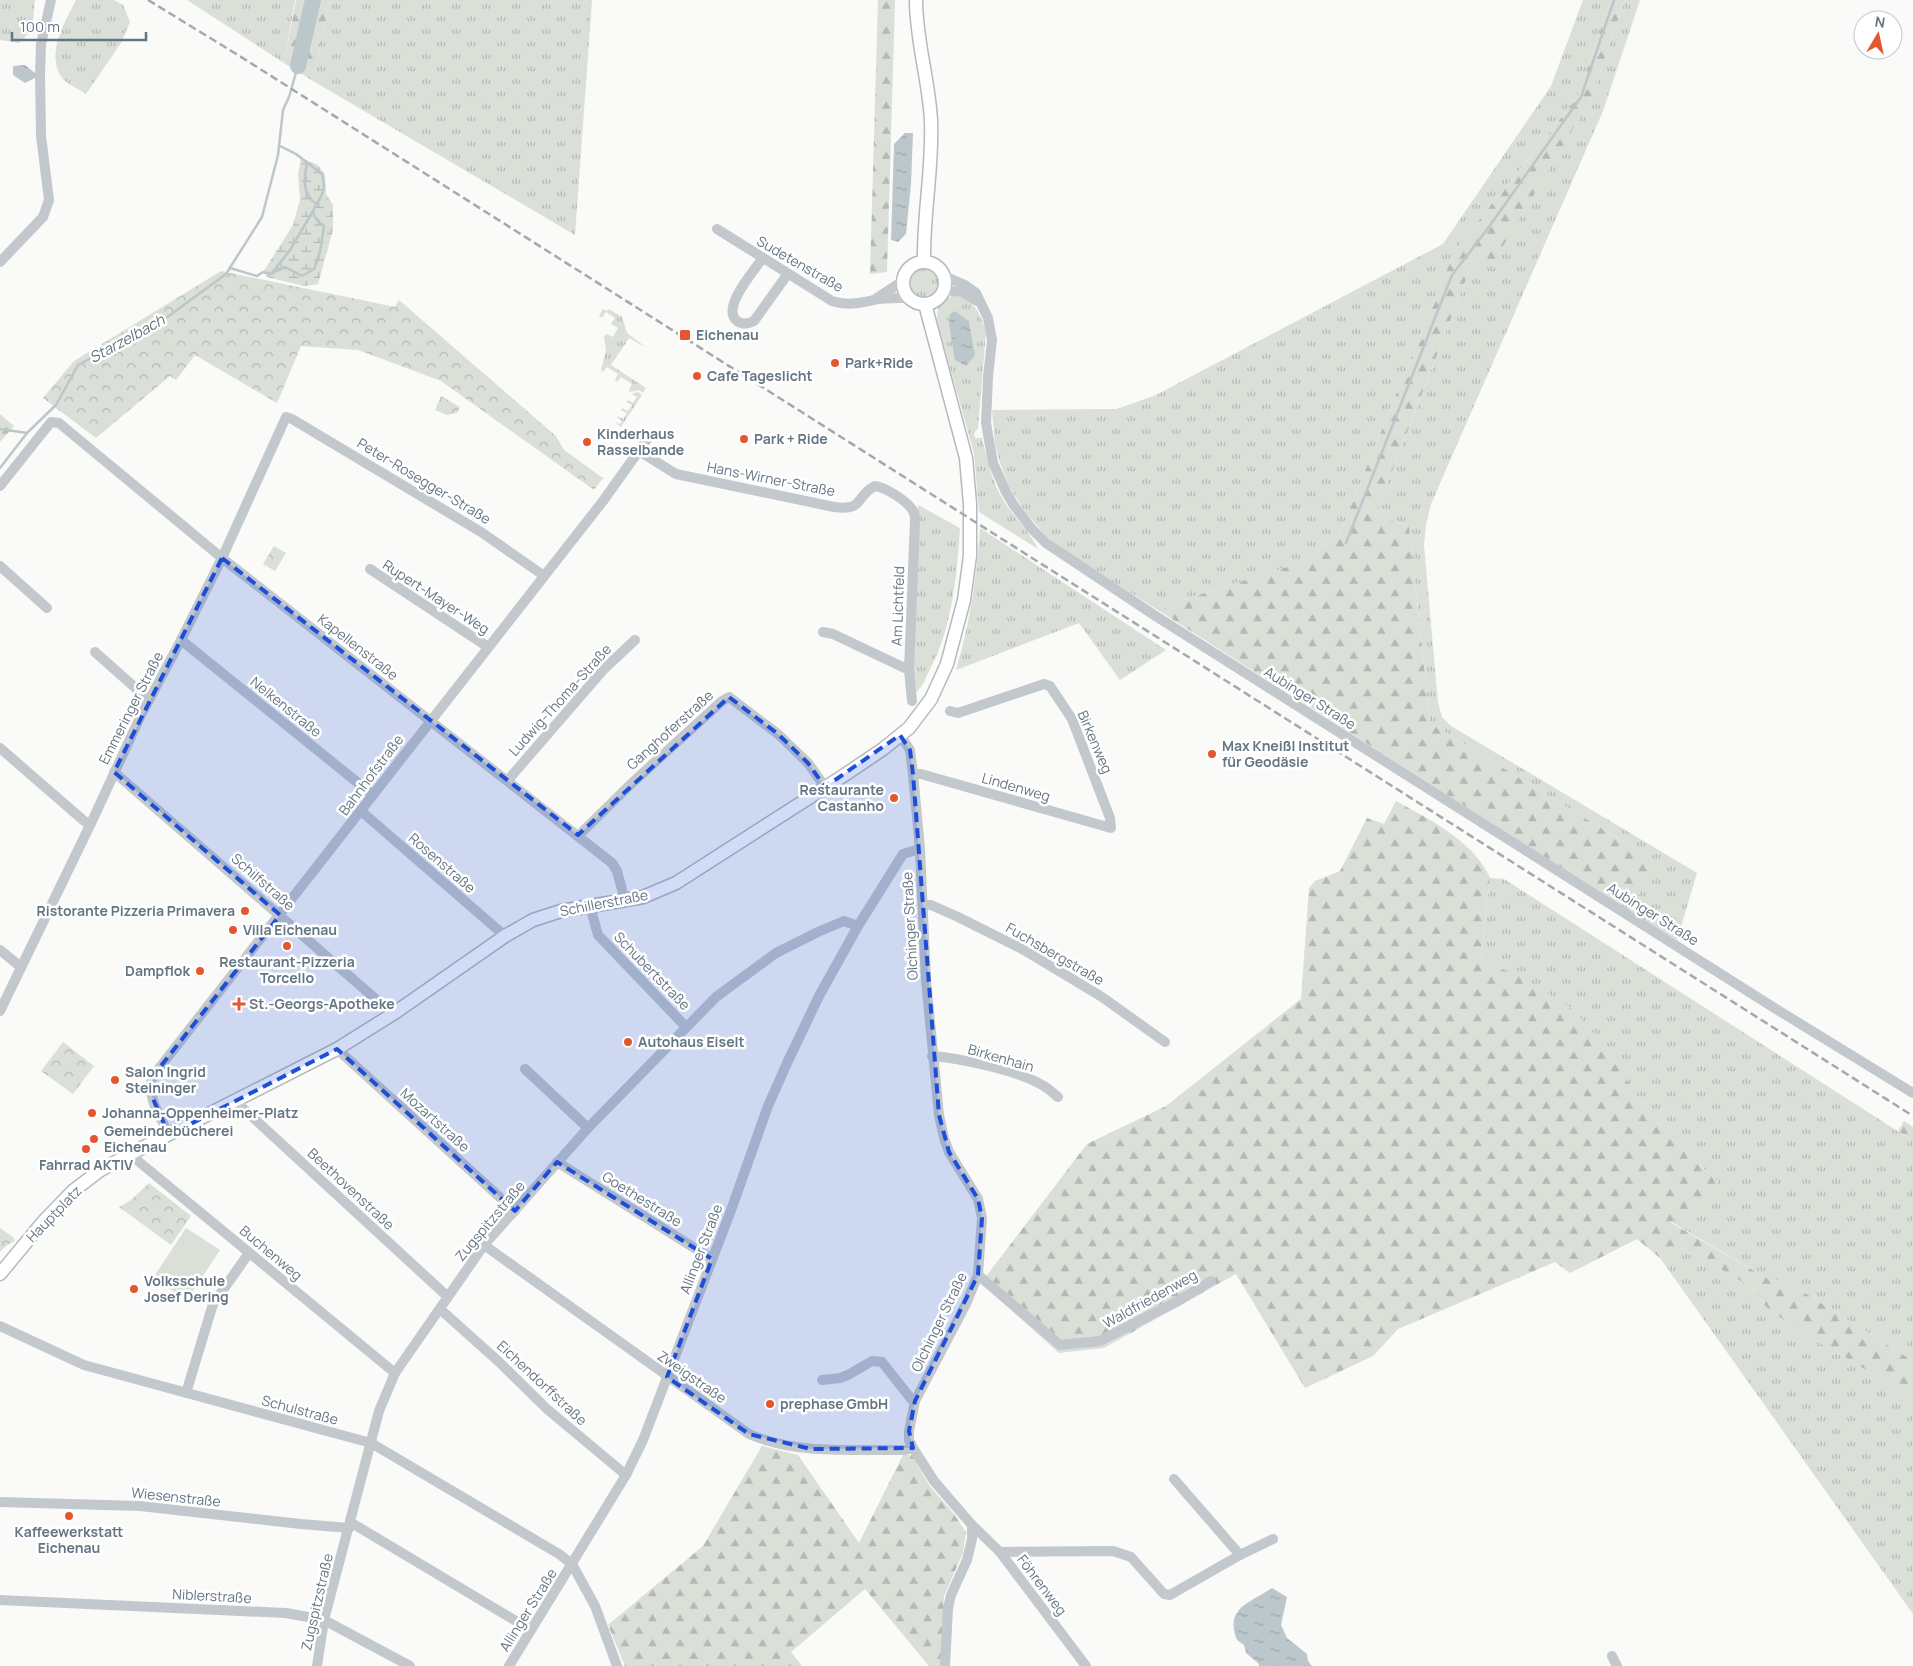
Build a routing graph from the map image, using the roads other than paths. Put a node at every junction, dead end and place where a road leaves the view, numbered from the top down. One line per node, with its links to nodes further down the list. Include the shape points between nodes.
1 (51, 0): 5 (street, via 40,74 41,136 49,200 43,217)
2 (916, 0): 6 (main road, via 931,122)
3 (716, 229): 4 (street, Sudetenstraße)
4 (762, 259): 7 (street, Sudetenstraße); 7 (street, via 733,302 736,320 745,324 754,321)
5 (0, 262)
6 (924, 262): 8 (main road, via 936,266); 9 (main road, via 912,265)
7 (787, 275): 12 (street, Sudetenstraße, via 832,302 848,305)
8 (944, 276): 10 (main road); 14 (street, Aubinger Straße, via 972,289)
9 (903, 281): 11 (main road, via 904,290); 12 (street, Sudetenstraße)
10 (944, 290): 13 (main road, via 939,298); 14 (street, via 962,292)
11 (910, 298): 12 (street, Sudetenstraße); 13 (main road)
12 (874, 300)
13 (925, 304): 35 (main road, Schillerstraße, via 967,466 970,556 964,600 940,682 924,710)
14 (984, 309): 62 (street, Aubinger Straße, via 992,334 986,423 994,464 1013,504 1046,542 1154,615)
15 (286, 417): 20 (street, Emmeringer Straße); 23 (street, Peter-Rosegger-Straße, via 481,532)
16 (648, 438): 17 (street, Bahnhofstraße)
17 (639, 451): 19 (street, Hans-Wirner-Straße, via 676,474 834,507 850,508 875,486 884,488); 23 (street, Bahnhofstraße)
18 (0, 486): 20 (street, Kapellenstraße, via 51,422 59,423)
19 (914, 511): 30 (street, Am Lichtfeld)
20 (222, 558): 26 (street, Emmeringer Straße); 34 (street, Kapellenstraße)
21 (0, 566): 24 (street)
22 (370, 569): 28 (street, Rupert-Mayer-Weg)
23 (544, 575): 28 (street, Bahnhofstraße)
24 (47, 608)
25 (823, 632): 30 (street)
26 (182, 640): 31 (street, Emmeringer Straße); 41 (street, Nelkenstraße)
27 (635, 640): 39 (street, Ludwig-Thoma-Straße, via 604,669)
28 (488, 647): 34 (street, Bahnhofstraße)
29 (95, 652): 31 (street)
30 (909, 670): 32 (street, Am Lichtfeld)
31 (149, 700): 37 (street, Emmeringer Straße)
32 (912, 701)
33 (950, 711): 44 (street, Birkenweg, via 958,713 1044,684 1050,686 1072,719)
34 (429, 721): 39 (street, Kapellenstraße); 41 (street, Bahnhofstraße)
35 (900, 735): 38 (street, Olchinger Straße, via 910,750); 40 (main road, Schillerstraße)
36 (0, 748): 43 (street)
37 (114, 772): 43 (street, Emmeringer Straße); 50 (street, Schilfstraße)
38 (913, 774): 44 (street, Lindenweg); 46 (street, Olchinger Straße)
39 (508, 780): 45 (street, Kapellenstraße)
40 (825, 786): 45 (street, Ganghoferstraße, via 808,763 778,734 729,697); 47 (main road, Schillerstraße, via 676,883 655,893)
41 (373, 795): 42 (street, Bahnhofstraße)
42 (361, 811): 50 (street, Bahnhofstraße); 52 (street, Rosenstraße)
43 (90, 824): 54 (street, Emmeringer Straße)
44 (1111, 828)
45 (578, 835): 47 (street, Kapellenstraße, via 612,863)
46 (920, 849): 48 (street, Olchinger Straße); 51 (street, Allinger Straße, via 903,854)
47 (624, 900): 49 (main road, Schillerstraße)
48 (923, 905): 58 (street, Fuchsbergstraße, via 931,905 958,917 1024,950 1102,997); 60 (street, Olchinger Straße)
49 (590, 906): 52 (main road, Schillerstraße, via 546,914); 57 (street, Schubertstraße, via 598,935)
50 (280, 915): 56 (street, Schilfstraße); 66 (street, Bahnhofstraße, via 153,1076 150,1092)
51 (858, 926): 57 (street, Zugspitzstraße, via 839,922 776,953 720,994); 72 (street, Allinger Straße, via 819,996 768,1106)
52 (505, 936): 56 (main road, Schillerstraße)
53 (0, 950): 54 (street)
54 (21, 967): 55 (street, Emmeringer Straße)
55 (0, 1011)
56 (393, 1014): 59 (main road, Schillerstraße)
57 (686, 1026): 65 (street, Zugspitzstraße)
58 (1165, 1042)
59 (337, 1049): 64 (main road, Schillerstraße); 69 (street, Mozartstraße)
60 (932, 1056): 63 (street, Birkenhain, via 1026,1077); 74 (street, Olchinger Straße, via 944,1138 981,1208)
61 (525, 1069): 65 (street)
62 (1913, 1093)
63 (1058, 1097)
64 (235, 1101): 66 (main road, Schillerstraße); 76 (street, Beethovenstraße)
65 (588, 1128): 68 (street, Zugspitzstraße)
66 (169, 1135): 67 (main road, Hauptplatz)
67 (134, 1152): 71 (street, Buchenweg, via 138,1161); 73 (main road, Hauptplatz, via 73,1190)
68 (558, 1162): 69 (street, Zugspitzstraße); 72 (street, Goethestraße)
69 (515, 1211): 70 (street, Zugspitzstraße)
70 (484, 1245): 76 (street, Zugspitzstraße); 80 (street, Zweigstraße)
71 (249, 1252): 79 (street, Buchenweg); 82 (street, via 213,1304)
72 (712, 1259): 80 (street, Allinger Straße)
73 (0, 1274)
74 (978, 1275): 75 (street, Waldfriedenweg, via 1060,1345 1100,1341); 83 (street, Olchinger Straße)
75 (1211, 1281)
76 (448, 1297): 77 (street, Zugspitzstraße)
77 (440, 1310): 79 (street, Zugspitzstraße); 86 (street, Eichendorffstraße, via 547,1409)
78 (0, 1326): 82 (street, Schulstraße, via 84,1365)
79 (395, 1372): 84 (street, Zugspitzstraße, via 379,1411)
80 (667, 1377): 85 (street, Zweigstraße, via 760,1439 811,1449); 86 (street, Allinger Straße)
81 (822, 1380): 83 (street, via 840,1378 877,1360)
82 (186, 1393): 84 (street, Schulstraße)
83 (915, 1401): 85 (street, Olchinger Straße, via 909,1430)
84 (371, 1443): 89 (street, Zugspitzstraße); 94 (street, Schulstraße)
85 (913, 1448): 90 (street, Olchinger Straße, via 934,1481)
86 (626, 1475): 94 (street, Allinger Straße)
87 (1174, 1479): 93 (street)
88 (0, 1502): 89 (street, Wiesenstraße, via 140,1506 302,1524)
89 (349, 1525): 96 (street, Zugspitzstraße); 97 (street, Wiesenstraße)
90 (972, 1525): 92 (street, Föhrenweg); 103 (street, via 967,1560 948,1608)
91 (1273, 1539): 93 (street)
92 (1000, 1552): 93 (street, via 1113,1551 1131,1557 1164,1594 1170,1595); 104 (street, Föhrenweg)
93 (1240, 1555)
94 (572, 1564): 97 (street, Allinger Straße); 102 (street, via 595,1606)
95 (0, 1600): 96 (street, Niblerstraße, via 286,1613)
96 (324, 1620): 99 (street, Zugspitzstraße); 100 (street, Niblerstraße)
97 (531, 1630): 101 (street, Allinger Straße)
98 (1612, 1656): 105 (street)
99 (317, 1666)
100 (410, 1666)
101 (509, 1666)
102 (617, 1666)
103 (946, 1666)
104 (1086, 1666)
105 (1617, 1666)

